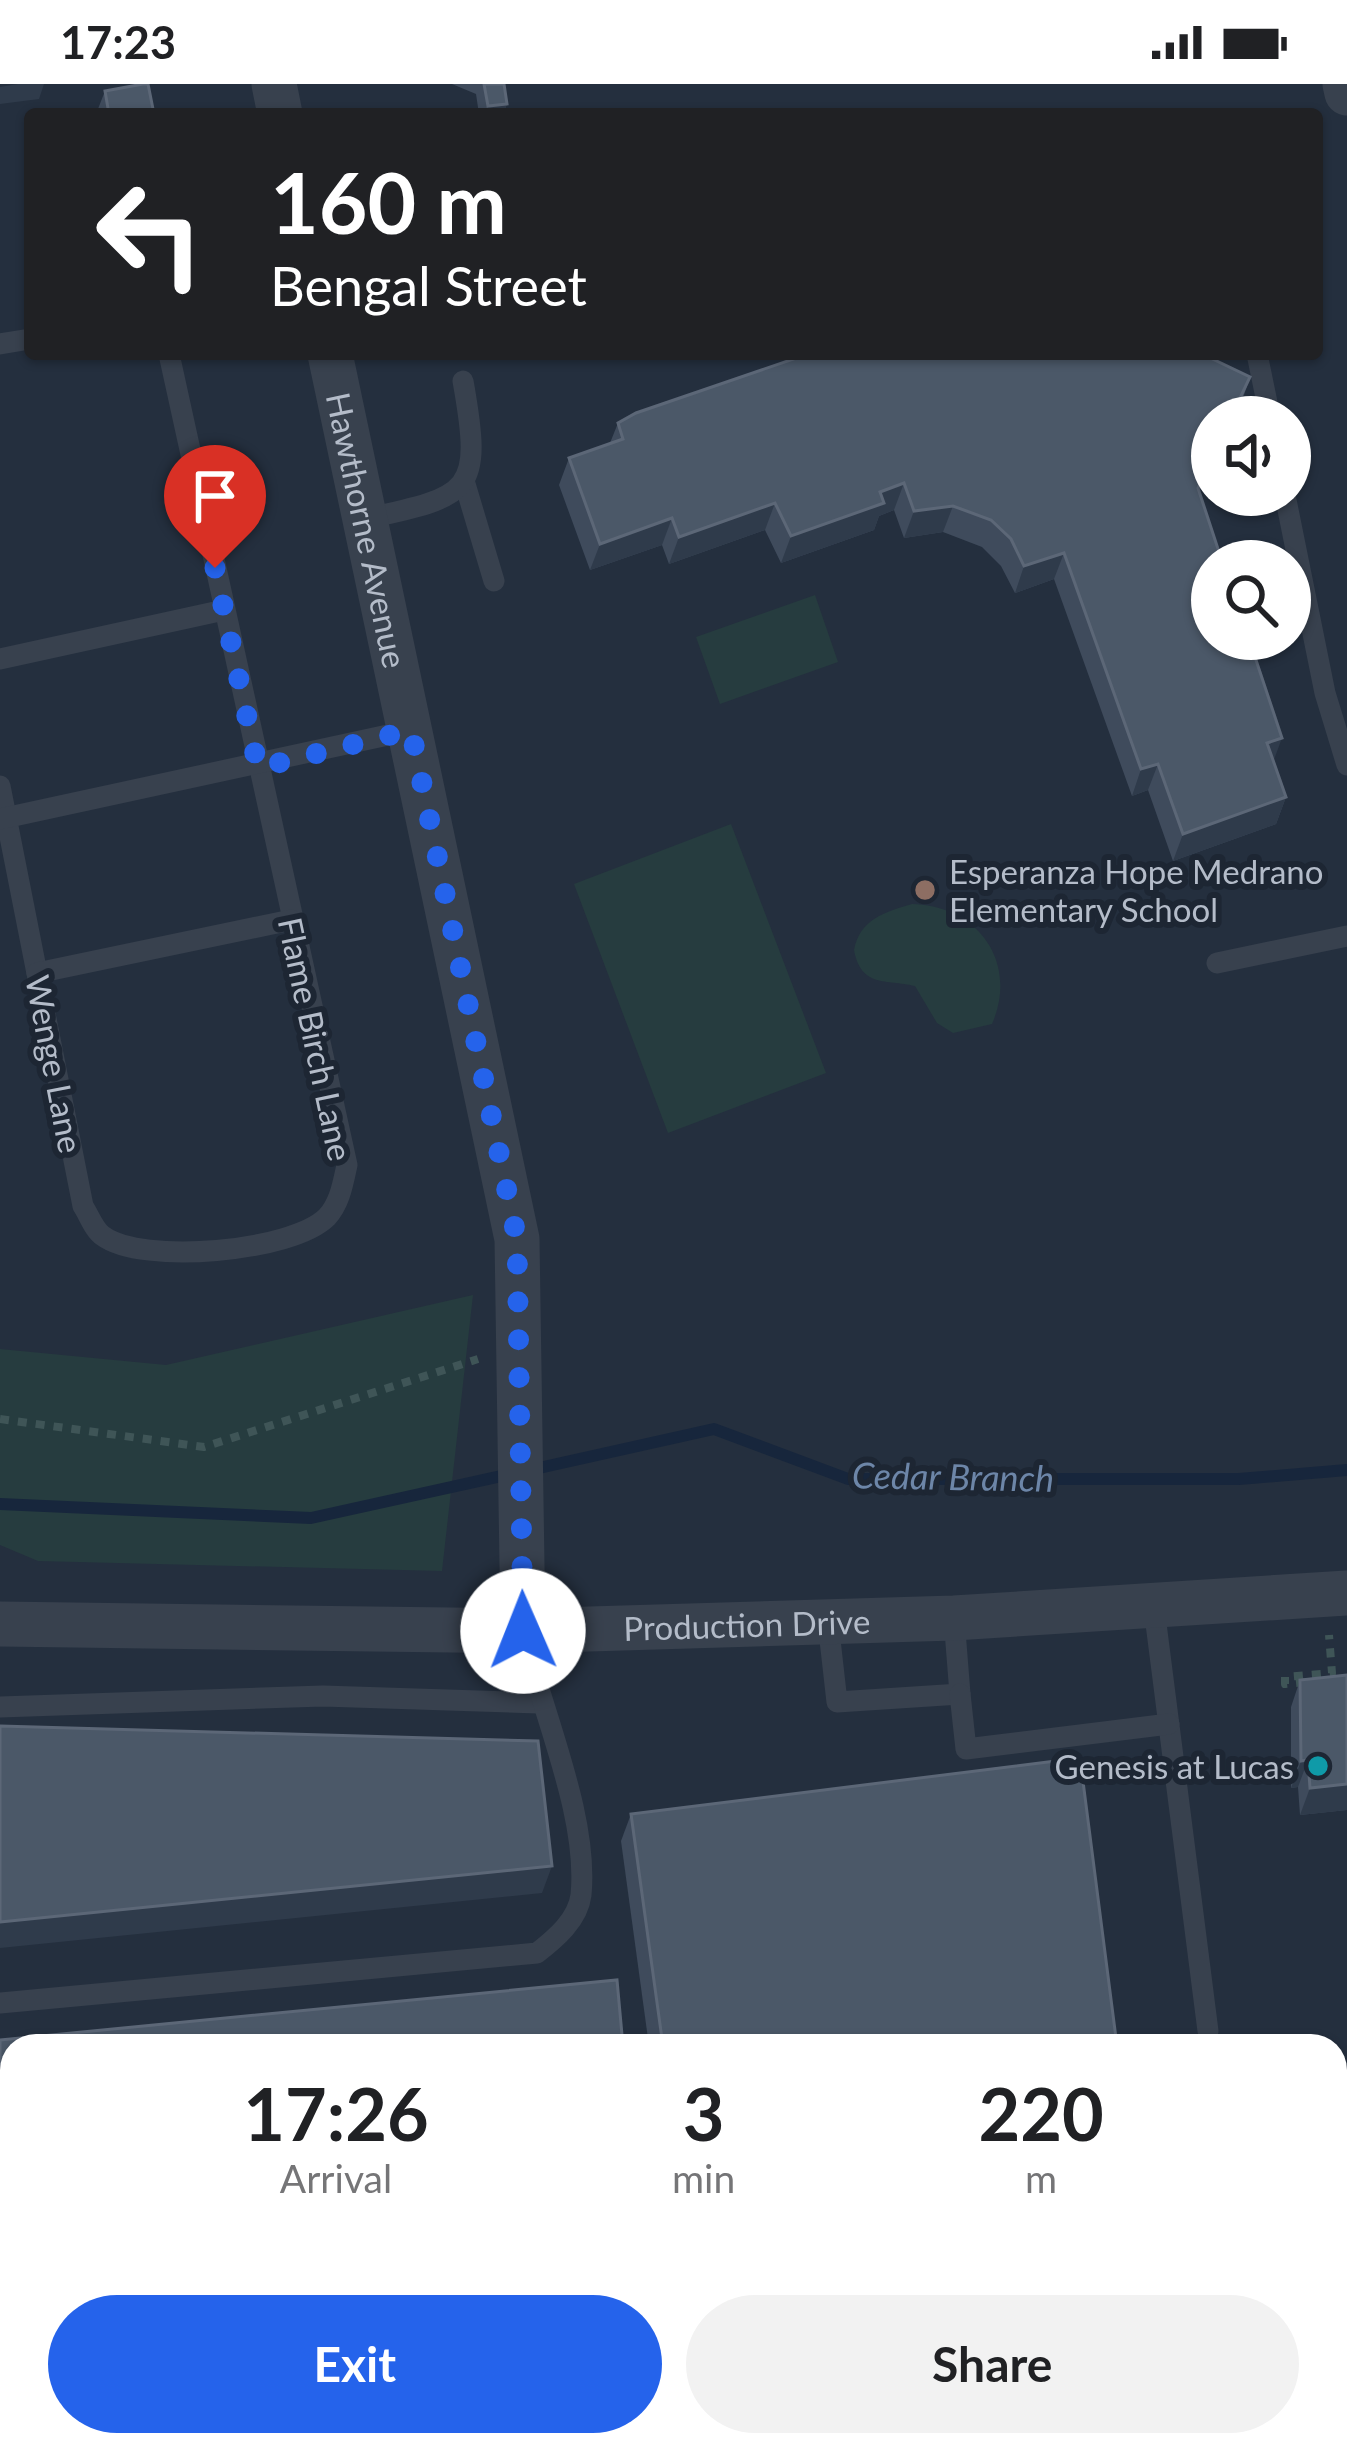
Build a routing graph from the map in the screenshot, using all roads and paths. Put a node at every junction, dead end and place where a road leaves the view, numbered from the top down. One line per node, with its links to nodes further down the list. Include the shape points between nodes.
1 (1346, 84): 2 (street)
2 (1347, 93)
3 (171, 360): 12 (lane, Flame Birch Lane)
4 (331, 360): 10 (street, Hawthorne Avenue)
5 (1258, 360): 7 (lane)
6 (463, 381): 8 (lane, via 474,443)
7 (1266, 396)
8 (465, 484): 10 (lane, via 425,506); 11 (lane)
9 (1289, 516): 15 (lane, via 1325,692)
10 (364, 519): 14 (street, Hawthorne Avenue)
11 (494, 581)
12 (224, 610): 13 (lane); 16 (lane, Flame Birch Lane)
13 (0, 659)
14 (411, 730): 16 (lane); 24 (street, Hawthorne Avenue, via 517,1239)
15 (1346, 752)
16 (258, 768): 18 (lane); 19 (lane, Flame Birch Lane)
17 (0, 786): 18 (lane, Wenge Lane)
18 (4, 819): 22 (lane, Wenge Lane)
19 (291, 920): 22 (lane); 23 (lane, Flame Birch Lane, via 347,1165 340,1196 326,1218 255,1248 127,1248)
20 (1347, 936): 21 (lane)
21 (1217, 963)
22 (37, 973): 23 (lane, Wenge Lane, via 83,1206)
23 (100, 1234)
24 (519, 1368): 25 (path, via 205,1447); 31 (street, Hawthorne Avenue)
25 (0, 1419)
26 (1154, 1608): 27 (street, Production Drive); 28 (street, Production Drive); 36 (lane)
27 (1338, 1613): 32 (path, via 1332,1673 1285,1678)
28 (954, 1618): 29 (street, Production Drive); 33 (lane)
29 (828, 1622): 31 (street, Production Drive); 33 (lane, via 837,1702)
30 (0, 1624): 31 (street, Production Drive)
31 (523, 1631): 34 (lane)
32 (1345, 1679)
33 (960, 1694): 36 (lane, via 966,1749)
34 (539, 1702): 35 (lane, via 323,1696); 37 (lane, via 569,1780 581,1898 563,1933 537,1953)
35 (0, 1707)
36 (1169, 1724): 38 (lane)
37 (0, 2003)
38 (1208, 2031)

